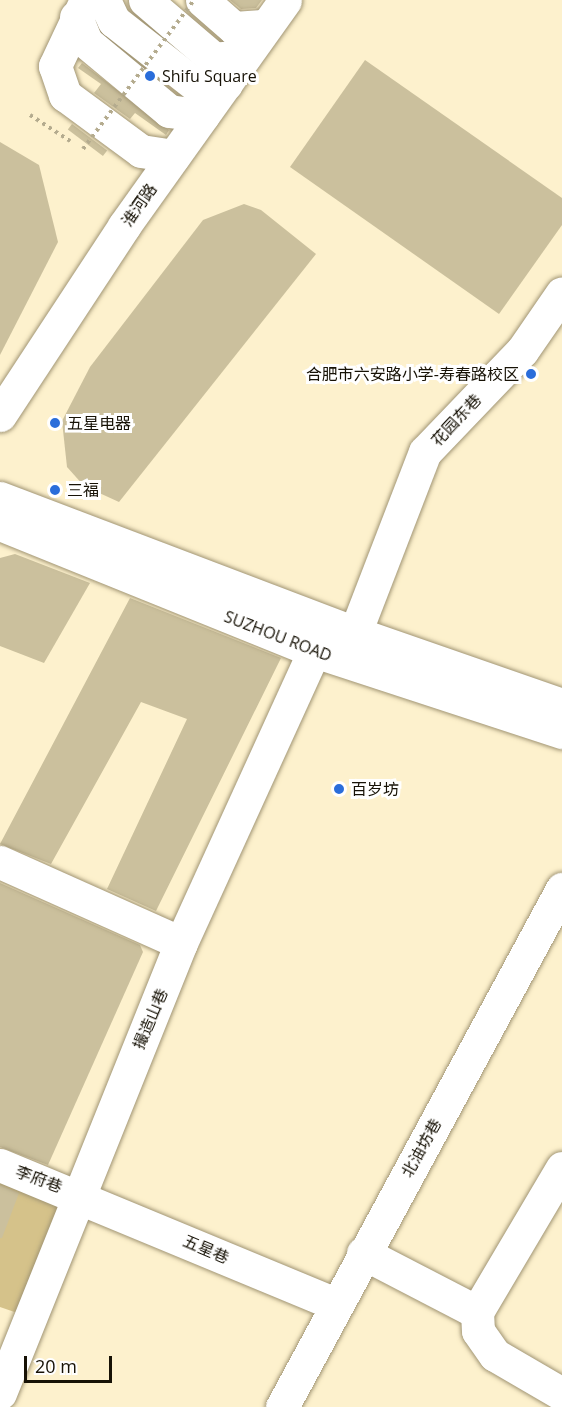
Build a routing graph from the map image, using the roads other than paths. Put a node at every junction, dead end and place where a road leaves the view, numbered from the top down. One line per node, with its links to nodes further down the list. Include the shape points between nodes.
1 (104, 0): 8 (street, via 114,21 197,86)
2 (145, 0): 7 (street, via 214,59)
3 (202, 0): 6 (street, via 234,28)
4 (285, 0): 6 (street, 淮河路)
5 (81, 9): 9 (street, via 86,42 169,111); 10 (street, via 56,66 65,95 141,151)
6 (266, 26): 7 (street, 淮河路)
7 (245, 56): 8 (street, 淮河路)
8 (226, 84): 9 (street, 淮河路)
9 (203, 116): 10 (street, 淮河路)
10 (174, 156): 12 (street, 淮河路)
11 (562, 293): 15 (street, 花园东巷, via 522,351 425,452)
12 (0, 415)
13 (0, 498): 15 (street, SUZHOU ROAD)
14 (0, 524): 16 (street, SUZHOU ROAD)
15 (355, 633): 17 (street, SUZHOU ROAD)
16 (314, 651): 18 (street, SUZHOU ROAD); 21 (street, 撮造山巷)
17 (562, 705)
18 (562, 732)
19 (0, 862): 21 (street)
20 (562, 890): 25 (street, 北油坊巷)
21 (182, 943): 24 (street, 撮造山巷)
22 (0, 1165): 24 (street, 李府巷)
23 (562, 1168): 27 (street)
24 (78, 1193): 26 (street, 五星巷); 28 (street, 撮造山巷)
25 (363, 1253): 26 (street, 北油坊巷); 27 (street)
26 (335, 1304): 30 (street, 北油坊巷)
27 (477, 1312): 29 (street, via 478,1331 495,1355)
28 (0, 1393)
29 (562, 1394)
30 (282, 1407)

